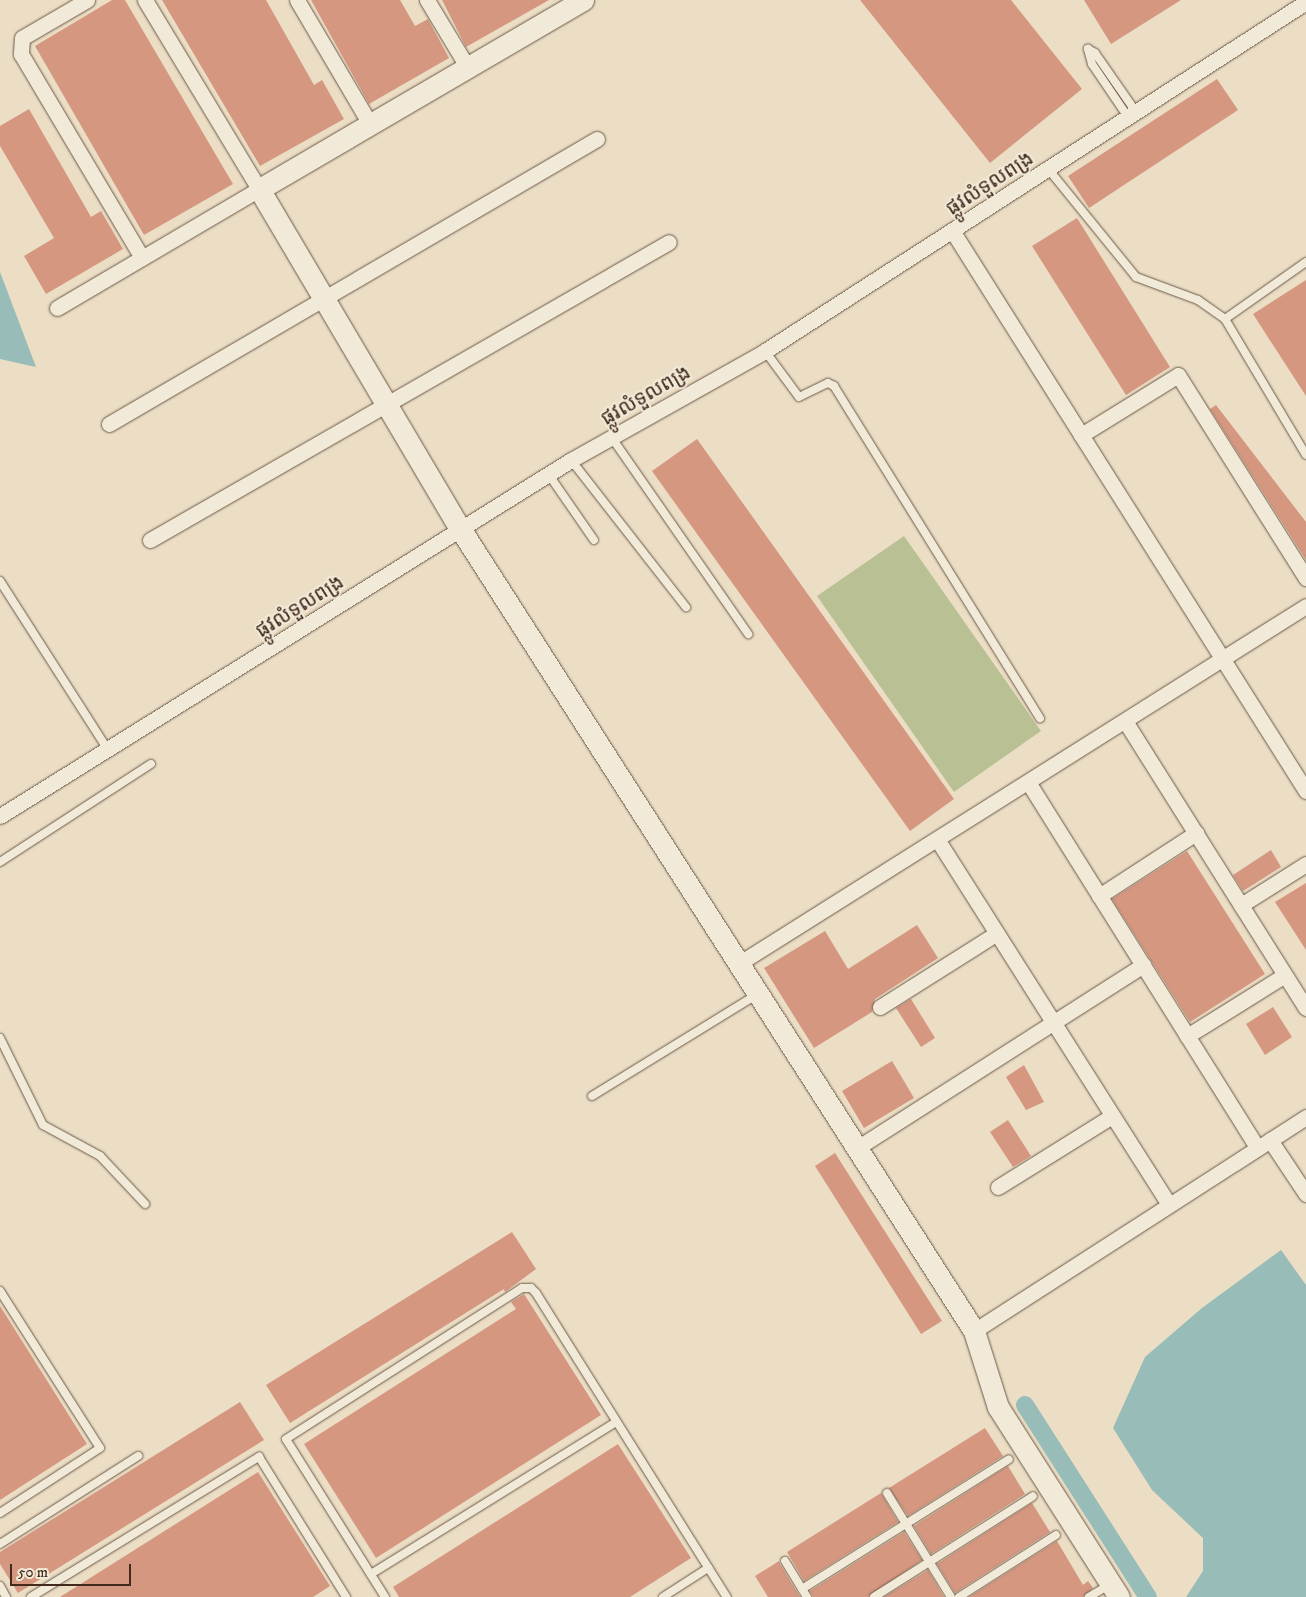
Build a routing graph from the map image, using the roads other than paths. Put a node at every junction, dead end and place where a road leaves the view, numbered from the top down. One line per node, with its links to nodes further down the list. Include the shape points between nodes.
1 (87, 0): 15 (street, via 22,38 21,54)
2 (145, 0): 12 (street)
3 (297, 0): 9 (street)
4 (428, 0): 7 (street)
5 (1306, 2): 8 (street, ផ្លូវលំទួលពង្រ)
6 (572, 3): 7 (street)
7 (468, 68): 9 (street)
8 (1132, 114): 8 (lane, via 1092,64 1088,49 1095,53); 11 (street, ផ្លូវលំទួលពង្រ)
9 (370, 124): 12 (street)
10 (597, 139): 17 (street)
11 (1049, 170): 13 (street, ផ្លូវលំទួលពង្រ); 19 (lane, via 1136,277 1198,300)
12 (259, 189): 15 (street); 17 (street)
13 (953, 232): 20 (street, ផ្លូវលំទួលពង្រ); 23 (street)
14 (669, 242): 21 (street)
15 (142, 258): 18 (street)
16 (1306, 262): 19 (lane)
17 (324, 299): 21 (street); 22 (street)
18 (57, 308)
19 (1225, 319): 25 (lane)
20 (765, 351): 24 (street, ផ្លូវលំទួលពង្រ); 37 (lane, via 799,397 828,383 834,386)
21 (385, 402): 28 (street); 29 (street)
22 (109, 424)
23 (1081, 435): 31 (street, via 1178,375); 36 (street)
24 (612, 438): 26 (street, ផ្លូវលំទួលពង្រ); 35 (lane)
25 (1306, 455)
26 (571, 460): 27 (street, ផ្លូវលំទួលពង្រ); 34 (lane)
27 (549, 474): 28 (street, ផ្លូវលំទួលពង្រ); 30 (lane)
28 (461, 530): 39 (street, ផ្លូវលំទួលពង្រ); 51 (street)
29 (150, 540)
30 (594, 540)
31 (1306, 578)
32 (0, 581): 39 (lane)
33 (1306, 606): 36 (street)
34 (686, 608)
35 (748, 634)
36 (1222, 659): 38 (street); 42 (street)
37 (1040, 718)
38 (1125, 721): 41 (street); 44 (street)
39 (108, 750): 43 (street, ផ្លូវលំទួលពង្រ)
40 (152, 764): 46 (lane)
41 (1028, 782): 45 (street); 48 (street)
42 (1306, 791)
43 (0, 816)
44 (1196, 833): 48 (street); 49 (street)
45 (937, 840): 50 (street); 51 (street)
46 (0, 862)
47 (1306, 864): 49 (street)
48 (1099, 896): 52 (street)
49 (1241, 905): 53 (street)
50 (997, 933): 55 (street); 57 (street)
51 (738, 964): 54 (street)
52 (1142, 965): 57 (street); 58 (street)
53 (1285, 975): 56 (street); 58 (street)
54 (758, 994): 60 (lane); 64 (street)
55 (880, 1007)
56 (1306, 1008)
57 (1053, 1022): 61 (street); 64 (street)
58 (1187, 1036): 63 (street)
59 (0, 1038): 67 (lane, via 43,1125 100,1156 129,1192)
60 (592, 1096)
61 (1112, 1116): 65 (street); 68 (street)
62 (1306, 1117): 63 (street)
63 (1264, 1144): 66 (street); 68 (street)
64 (856, 1148): 70 (street)
65 (998, 1187)
66 (1306, 1194)
67 (145, 1204)
68 (1169, 1205): 70 (street)
69 (0, 1291): 76 (lane, via 100,1448)
70 (974, 1331): 86 (street, via 998,1407)
71 (616, 1422): 82 (lane); 83 (lane); 83 (lane, via 536,1293 531,1288 522,1288 286,1439)
72 (138, 1456): 79 (lane)
73 (1008, 1459): 77 (lane)
74 (887, 1493): 77 (lane)
75 (1033, 1496): 81 (lane)
76 (0, 1513)
77 (906, 1524): 81 (lane); 85 (lane)
78 (1056, 1535): 96 (lane)
79 (0, 1544)
80 (785, 1561): 85 (lane)
81 (929, 1562): 94 (lane); 95 (lane)
82 (708, 1568): 91 (lane); 92 (lane)
83 (370, 1574): 90 (lane)
84 (0, 1586): 88 (lane)
85 (802, 1589): 93 (lane)
86 (1115, 1590): 97 (lane)
87 (344, 1596): 89 (lane, via 259,1457)
88 (6, 1597)
89 (31, 1597)
90 (385, 1597)
91 (663, 1597)
92 (727, 1597)
93 (807, 1597)
94 (874, 1597)
95 (951, 1597)
96 (959, 1597)
97 (1089, 1597)

